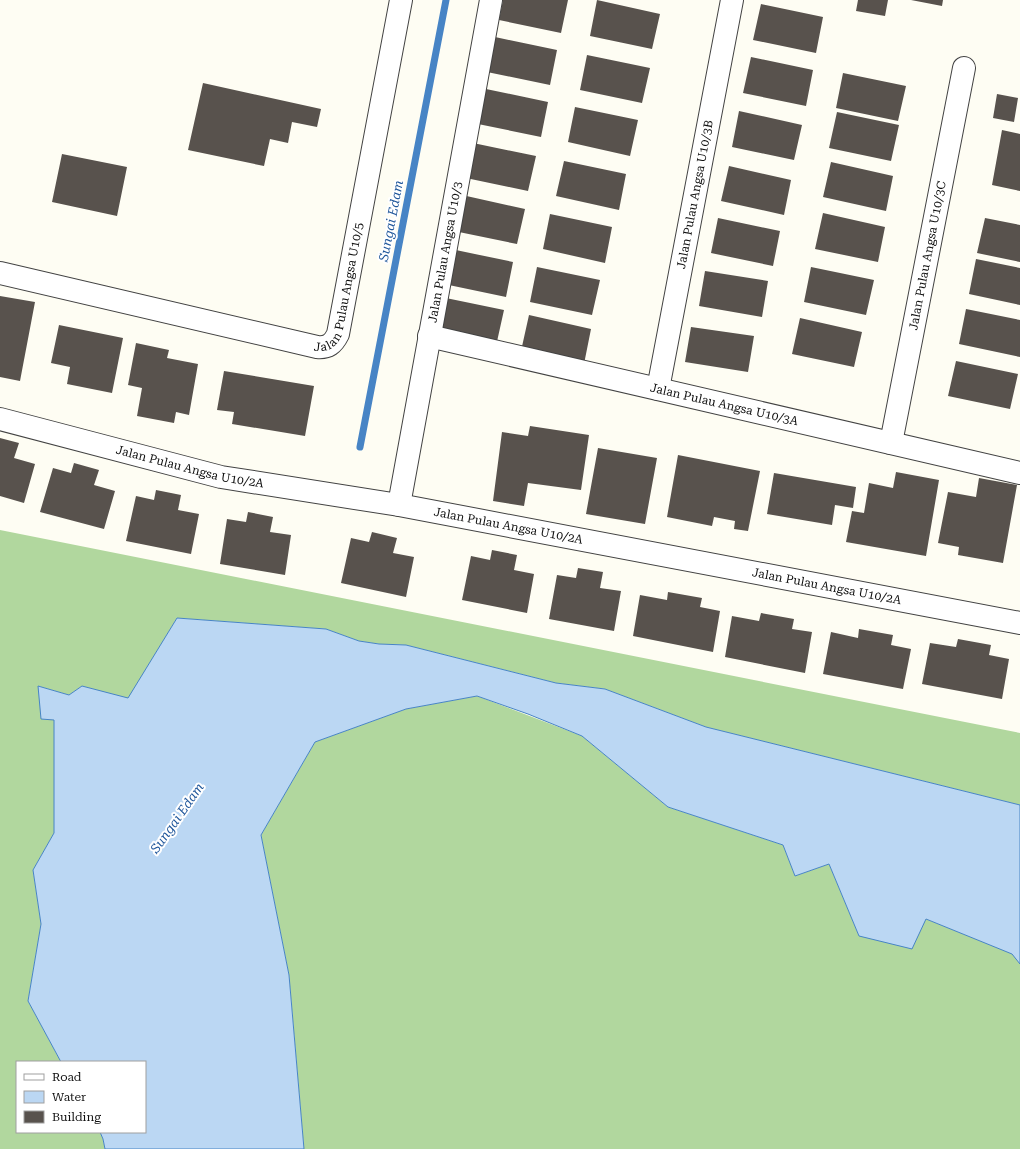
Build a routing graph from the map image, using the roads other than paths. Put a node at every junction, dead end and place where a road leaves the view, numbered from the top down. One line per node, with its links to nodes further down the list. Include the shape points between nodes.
1 (401, 0): 5 (street, Jalan Pulau Angsa U10/5, via 338,334 330,345 317,347)
2 (491, 0): 6 (street, Jalan Pulau Angsa U10/3)
3 (732, 0): 7 (street, Jalan Pulau Angsa U10/3B)
4 (964, 68): 9 (street, Jalan Pulau Angsa U10/3C)
5 (0, 273)
6 (429, 336): 7 (street, Jalan Pulau Angsa U10/3A); 11 (street, Jalan Pulau Angsa U10/3)
7 (658, 389): 9 (street, Jalan Pulau Angsa U10/3A)
8 (0, 419): 11 (street, Jalan Pulau Angsa U10/2A, via 221,477)
9 (891, 443): 10 (street, Jalan Pulau Angsa U10/3A)
10 (1020, 473)
11 (399, 505): 12 (street, Jalan Pulau Angsa U10/2A)
12 (1020, 623)

